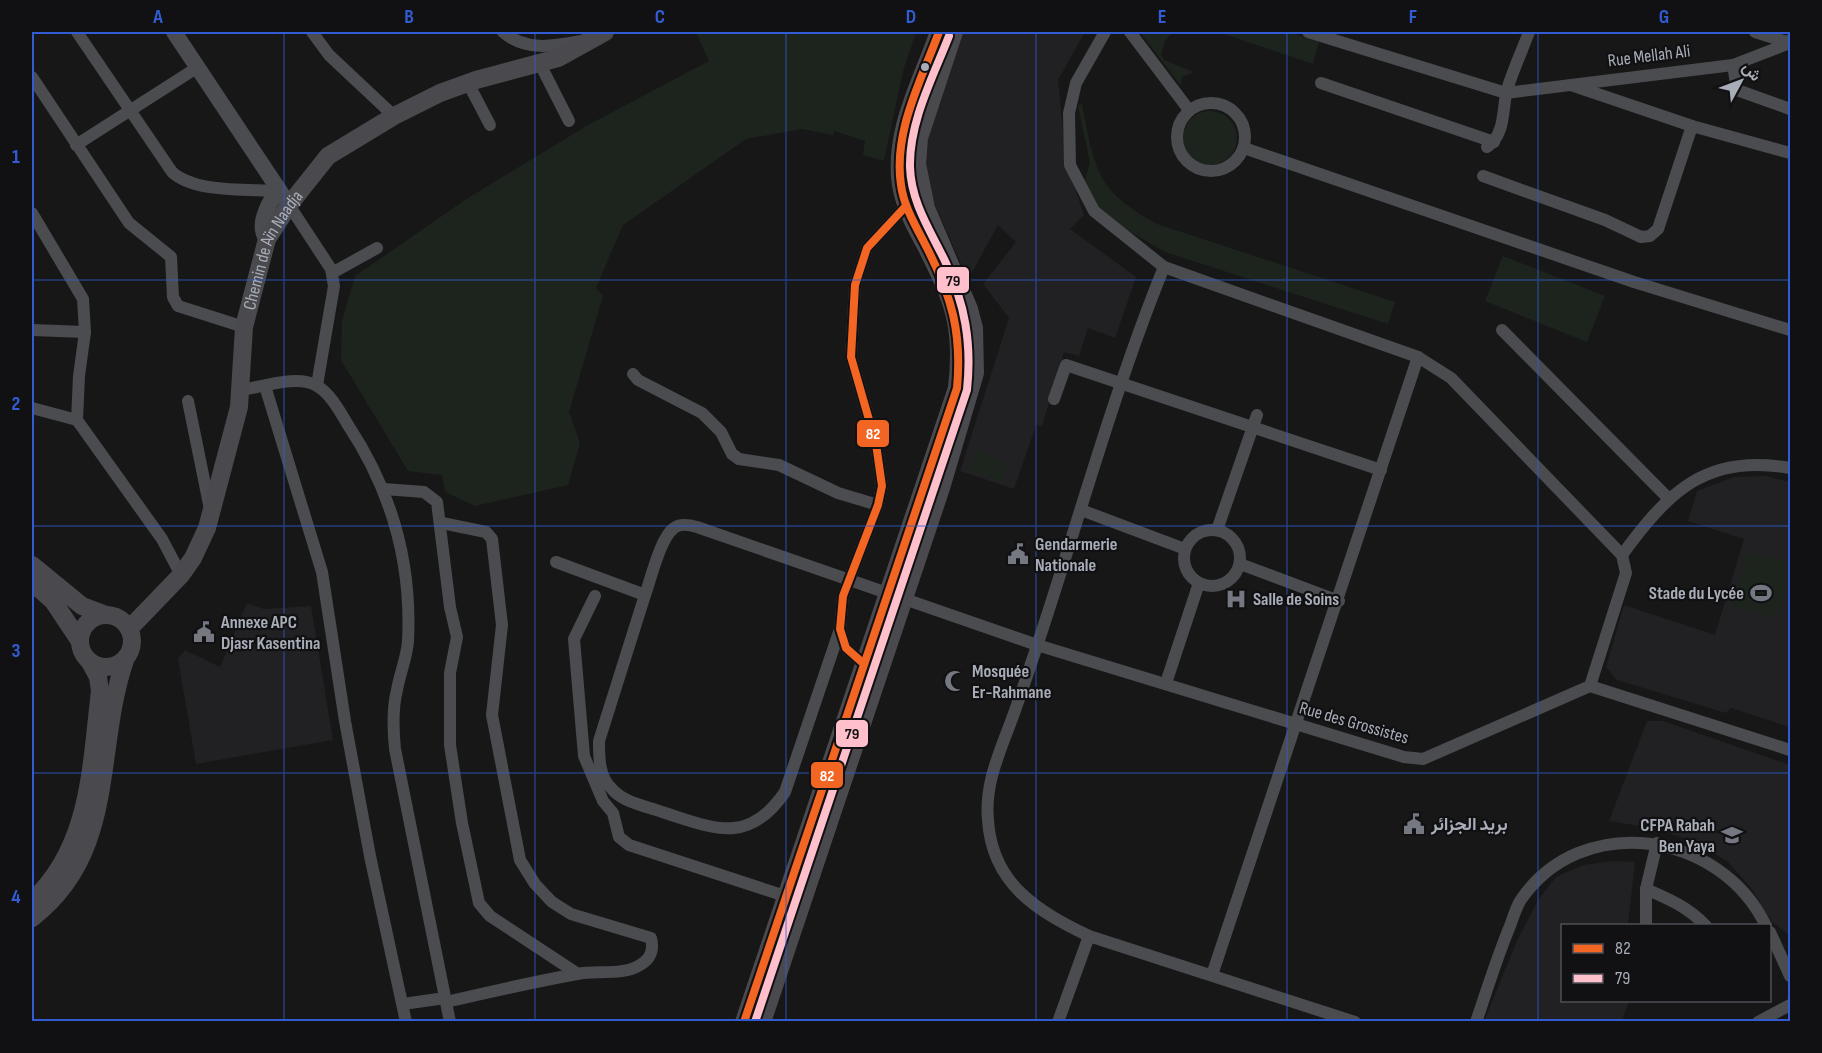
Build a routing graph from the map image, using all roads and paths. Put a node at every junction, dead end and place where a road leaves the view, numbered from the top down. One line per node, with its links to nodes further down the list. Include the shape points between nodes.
1 (77, 32): 26 (street)
2 (174, 32): 18 (street)
3 (312, 32): 27 (street, via 329,55)
4 (503, 32): 14 (street)
5 (605, 32): 13 (main road, Chemin de Aïn Naadja)
6 (939, 32): 37 (main road, via 902,137 901,185)
7 (954, 32): 80 (main road, via 919,138 917,164 926,208 969,309 974,328 975,373 941,488)
8 (1106, 32): 41 (street, via 1076,83 1069,113 1070,165 1094,211)
9 (1130, 32): 24 (street)
10 (1308, 32): 23 (street)
11 (1529, 32): 23 (street)
12 (1755, 32): 15 (street)
13 (588, 36): 14 (street, via 539,48); 16 (main road, Chemin de Aïn Naadja, via 558,58)
14 (526, 38)
15 (1790, 41): 17 (street, Rue Mellah Ali)
16 (539, 62): 20 (main road, Chemin de Aïn Naadja); 28 (street)
17 (1733, 65): 22 (street, Rue Mellah Ali); 25 (street, via 1737,90)
18 (198, 67): 26 (street); 35 (street)
19 (32, 77): 31 (street)
20 (468, 83): 27 (main road, Chemin de Aïn Naadja); 29 (street)
21 (1321, 83): 23 (street, via 1490,145 1505,114)
22 (1569, 84): 23 (street, Rue Mellah Ali); 30 (street)
23 (1506, 93)
24 (1189, 110): 32 (street, via 1209,103 1232,110 1244,129); 32 (street, via 1180,122 1177,143 1181,154 1197,169 1222,170 1235,163)
25 (1791, 110)
26 (131, 111): 31 (street); 35 (street, via 179,179 194,185)
27 (394, 116): 36 (main road, Chemin de Aïn Naadja, via 328,156)
28 (569, 121)
29 (490, 125)
30 (1692, 126): 33 (street); 34 (street, via 1658,229 1650,236 1641,237)
31 (76, 145): 43 (street, via 129,223 171,257 178,306)
32 (1244, 148): 46 (street, via 1635,282)
33 (1791, 153)
34 (1483, 176)
35 (277, 191): 36 (street); 39 (street, via 263,226)
36 (289, 205): 39 (main road, Chemin de Aïn Naadja); 42 (street)
37 (906, 206): 64 (street, via 867,248 855,285 851,357 878,455 882,486); 80 (main road, via 948,292 958,321 960,359 957,388)
38 (32, 213): 47 (street, via 83,299)
39 (267, 239): 43 (main road, Chemin de Aïn Naadja)
40 (377, 248): 42 (street)
41 (1164, 267): 48 (street); 51 (street)
42 (332, 273): 50 (street, via 334,286)
43 (244, 327): 53 (main road, Chemin de Aïn Naadja)
44 (32, 330): 47 (street)
45 (1502, 330): 63 (street)
46 (1791, 330)
47 (85, 332): 58 (street)
48 (1418, 357): 61 (street); 70 (street, via 1451,378)
49 (633, 374): 64 (street, via 702,413 739,459 779,465 838,493)
50 (316, 385): 52 (street, via 297,381); 62 (street, via 332,400 356,436)
51 (1121, 385): 54 (street, via 1066,365); 59 (street); 65 (street)
52 (265, 386): 53 (street); 108 (street, via 321,563 370,856)
53 (241, 390): 66 (main road, Chemin de Aïn Naadja)
54 (1054, 399)
55 (188, 401): 66 (street)
56 (32, 408): 58 (street)
57 (1257, 415): 59 (street)
58 (77, 420): 74 (street, via 162,539)
59 (1251, 428): 61 (street); 68 (street)
60 (1791, 468): 63 (street, via 1754,464 1729,468 1687,485)
61 (1381, 470): 81 (street)
62 (384, 489): 67 (street, via 432,496); 107 (street, via 402,549 408,611 408,642 394,710 395,749)
63 (1668, 498): 70 (street)
64 (878, 505): 75 (street)
65 (1081, 510): 69 (street); 86 (street)
66 (211, 514): 74 (main road, Chemin de Aïn Naadja, via 193,558)
67 (441, 523): 104 (street, via 457,637 450,673 450,745 479,903 490,916); 104 (street, via 486,532 492,538 501,625 492,715 520,860 552,902 571,914 651,938 652,952 640,966)
68 (1217, 530): 69 (street, via 1194,535); 72 (street, via 1236,542)
69 (1185, 549): 77 (street, via 1184,565)
70 (1622, 555): 91 (street, via 1626,573)
71 (556, 562): 78 (street)
72 (1240, 564): 77 (street, via 1236,573 1219,585); 81 (street)
73 (32, 565): 82 (main road, via 82,606)
74 (181, 575): 83 (main road, Chemin de Aïn Naadja)
75 (848, 581): 78 (street, Rue des Grossistes, via 740,540 686,525 675,527 666,537); 80 (street, Rue des Grossistes); 84 (street, via 839,614)
76 (32, 582): 85 (main road, via 53,601)
77 (1199, 583): 90 (street)
78 (645, 595): 84 (street, via 599,741 603,776 626,800 717,830 734,830 754,822 776,806 785,792)
79 (595, 596): 96 (street, via 574,639 575,666 584,756 612,813 619,837 629,845)
80 (895, 597): 86 (street, Rue des Grossistes); 89 (main road); 114 (main road)
81 (1339, 600): 92 (street)
82 (106, 615): 83 (main road, via 119,619); 85 (main road, via 85,625)
83 (129, 629): 87 (main road, via 132,645)
84 (840, 629): 89 (street, via 846,648)
85 (80, 639): 88 (main road, via 84,656)
86 (1037, 645): 90 (street, Rue des Grossistes); 103 (street, via 993,767 988,821 1005,876 1025,900 1049,917)
87 (125, 660): 88 (main road, via 108,668); 98 (main road, via 115,691 90,840 59,892)
88 (90, 662): 97 (main road, via 100,691 89,788 70,850 54,877)
89 (864, 664): 96 (main road)
90 (1166, 683): 92 (street, Rue des Grossistes)
91 (1590, 686): 92 (street, Rue des Grossistes, via 1423,759); 93 (street)
92 (1298, 726): 105 (street)
93 (1791, 750)
94 (1657, 843): 95 (street); 101 (street, via 1718,867 1741,888); 117 (street, via 1618,843 1580,851 1547,870 1520,902)
95 (1646, 890): 99 (street); 100 (street, via 1676,902)
96 (788, 897): 113 (main road)
97 (32, 901)
98 (32, 918)
99 (1646, 924)
100 (1704, 924)
101 (1765, 924)
102 (1771, 934): 106 (street)
103 (1089, 936): 105 (street); 115 (street)
104 (578, 974): 107 (street)
105 (1212, 975): 110 (street)
106 (1791, 976)
107 (446, 1000): 108 (street); 112 (street)
108 (403, 1004): 111 (street)
109 (1791, 1005): 118 (street)
110 (1341, 1019): 116 (street)
111 (406, 1022)
112 (450, 1022)
113 (744, 1022)
114 (762, 1022)
115 (1058, 1022)
116 (1354, 1022)
117 (1476, 1022)
118 (1758, 1022)

